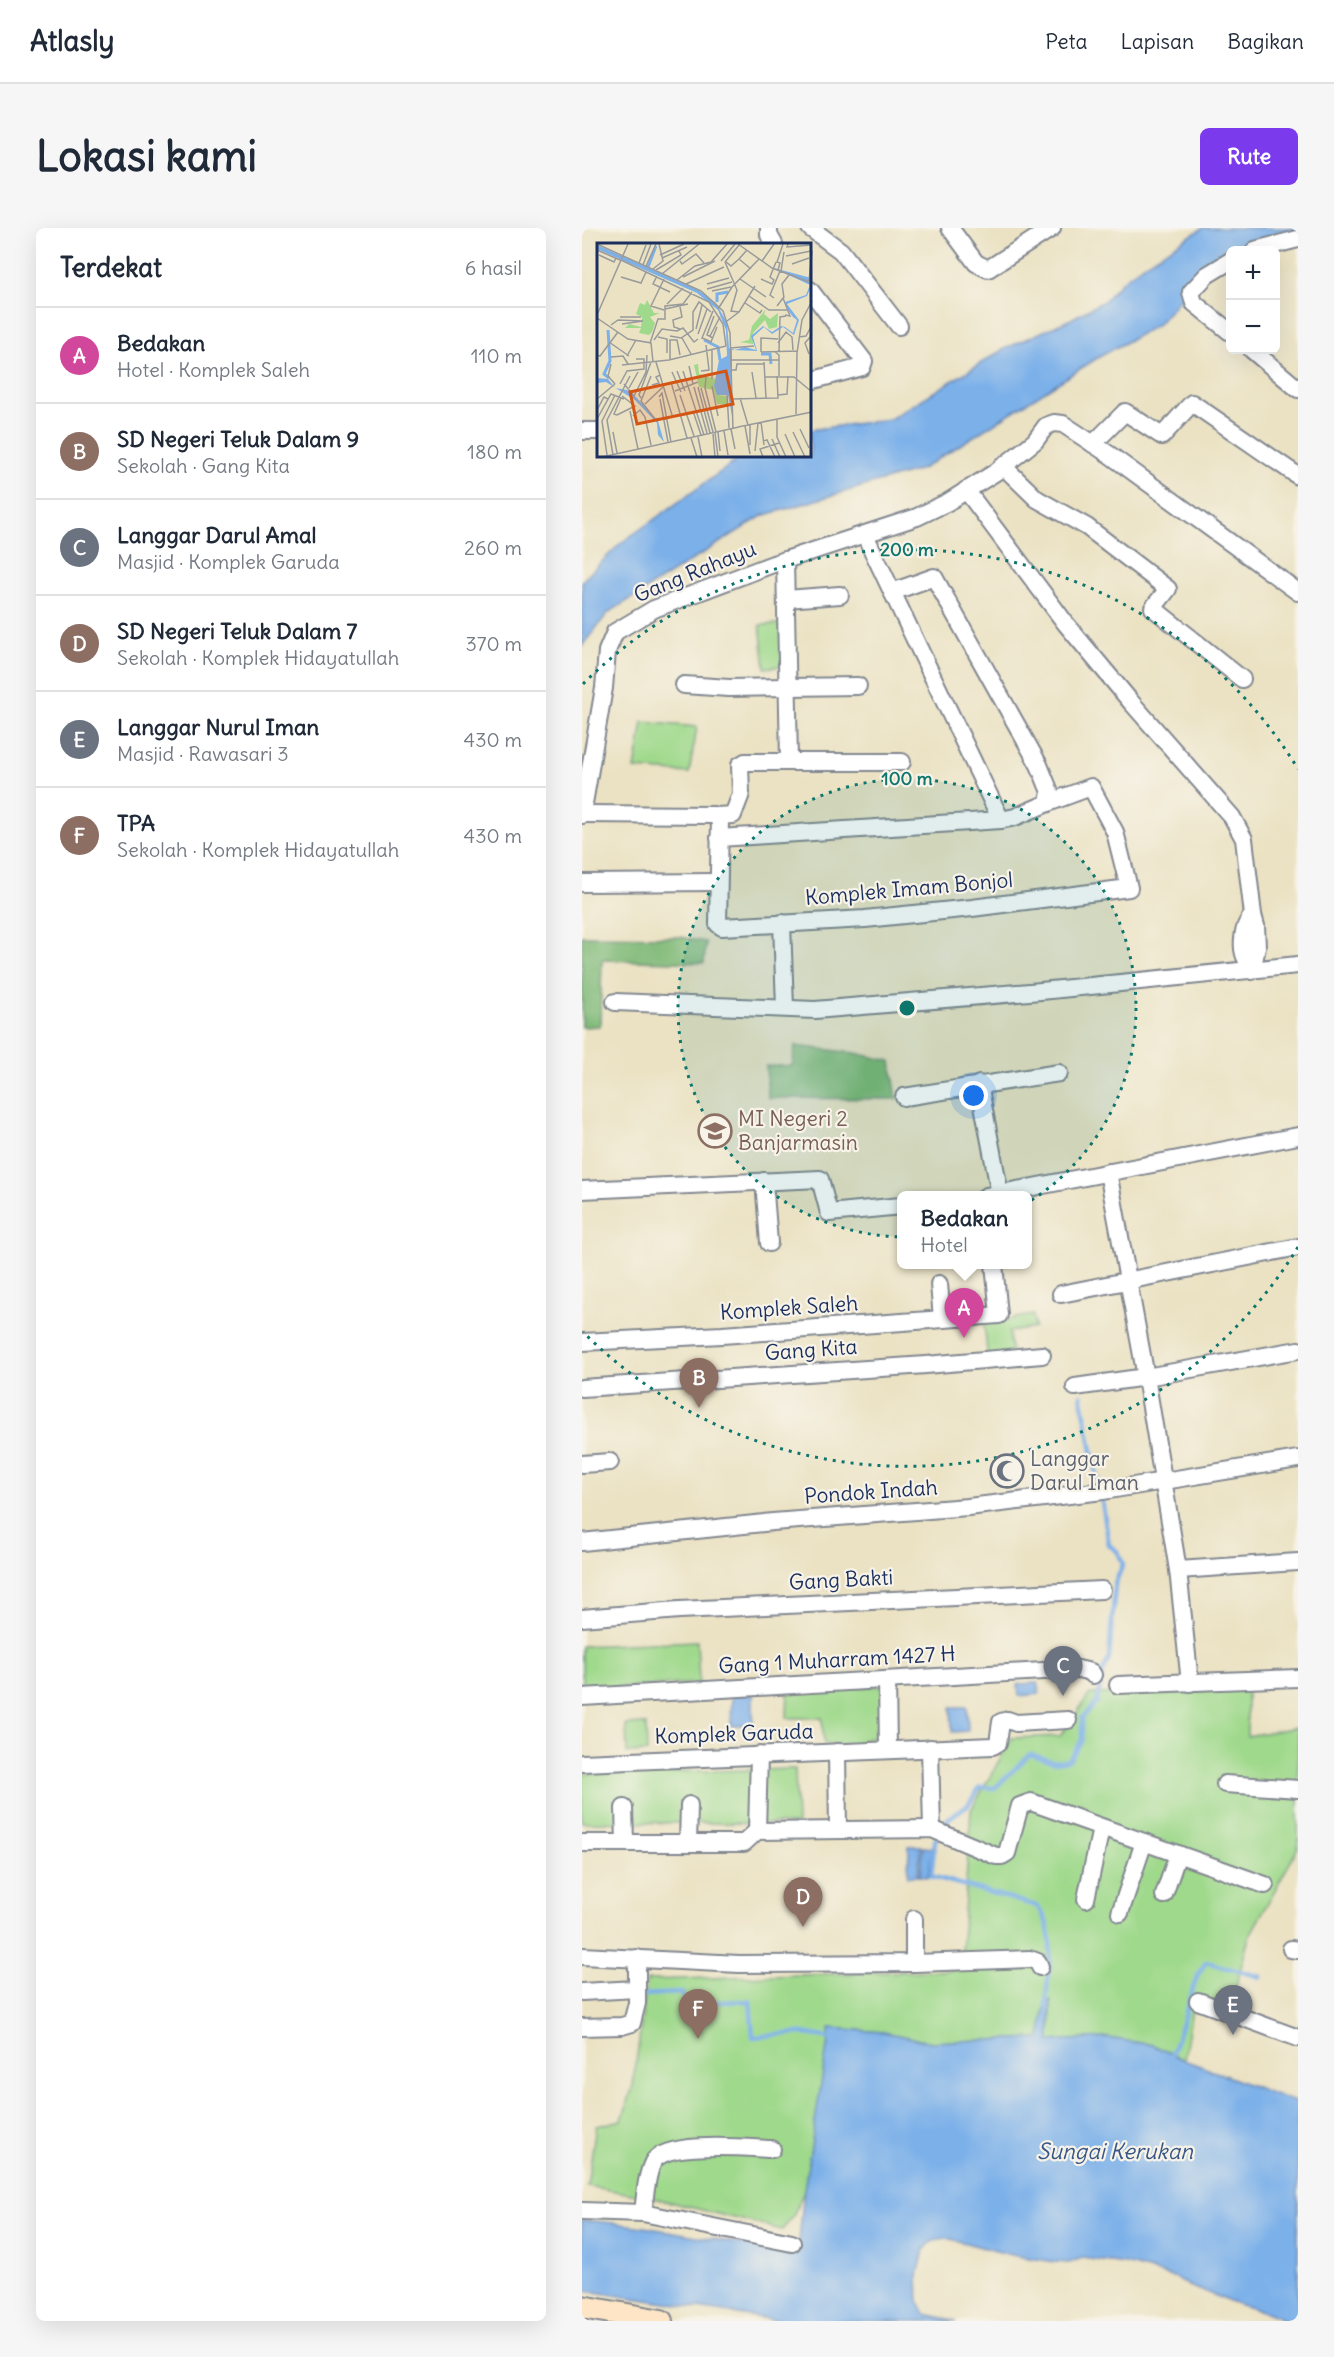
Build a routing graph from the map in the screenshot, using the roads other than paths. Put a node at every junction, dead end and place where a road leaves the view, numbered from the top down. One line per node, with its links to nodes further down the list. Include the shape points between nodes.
1 (769, 228): 6 (street)
2 (810, 228): 10 (street, via 841,251)
3 (950, 228): 4 (street, via 976,263 988,269)
4 (1052, 228)
5 (1298, 239): 7 (street)
6 (774, 243)
7 (1271, 246)
8 (1226, 263): 11 (street, via 1207,275 1191,292 1194,303)
9 (812, 293): 13 (street, via 864,364)
10 (899, 326)
11 (1226, 329)
12 (1257, 354): 14 (street)
13 (812, 380)
14 (1298, 389)
15 (1093, 444): 16 (street, Gang Rahayu, via 1063,424 1054,423); 17 (street, via 1125,412 1162,436 1192,403); 22 (street)
16 (1003, 466): 18 (street, Gang Rahayu); 25 (street, via 1037,499 1087,527 1168,589 1153,608)
17 (1298, 476)
18 (966, 490): 19 (street, Gang Rahayu, via 916,518); 40 (street, via 1066,624 1232,817 1244,839 1256,926)
19 (865, 535): 20 (street, Gang Rahayu); 21 (street)
20 (785, 560): 24 (street); 32 (street, Gang Rahayu, via 654,609 615,632 607,651)
21 (892, 592): 31 (street, via 934,577 1039,765 1050,792); 34 (street)
22 (1298, 592)
23 (840, 595): 24 (street)
24 (786, 599): 28 (street)
25 (1242, 679)
26 (684, 685): 28 (street)
27 (858, 686): 28 (street)
28 (788, 687): 29 (street)
29 (789, 761): 30 (street); 33 (street, via 742,763 741,794 734,815)
30 (902, 762)
31 (1048, 803): 34 (street); 38 (street, Komplek Imam Bonjol, via 1091,787 1115,832 1129,888 948,911)
32 (582, 815): 33 (street)
33 (717, 816): 35 (street)
34 (1001, 820): 35 (street)
35 (719, 838): 36 (street)
36 (718, 882): 37 (street); 38 (street, Komplek Imam Bonjol, via 720,927)
37 (582, 883)
38 (782, 923): 42 (street)
39 (1298, 965): 40 (street)
40 (1252, 968): 42 (street, via 843,1008)
41 (615, 1002): 42 (street)
42 (784, 1008)
43 (1059, 1073): 44 (street)
44 (979, 1084): 45 (street); 50 (street)
45 (904, 1097)
46 (1298, 1136): 47 (street)
47 (1108, 1172): 51 (street); 56 (street)
48 (764, 1181): 49 (street); 52 (street, via 820,1179 828,1213); 53 (street)
49 (582, 1190)
50 (992, 1191)
51 (1013, 1191)
52 (897, 1206)
53 (769, 1243)
54 (1298, 1247): 56 (street)
55 (994, 1269): 59 (street, Komplek Saleh, via 999,1315)
56 (1127, 1281): 58 (street); 63 (street)
57 (939, 1284): 59 (street)
58 (1060, 1294)
59 (942, 1319): 60 (street, Komplek Saleh)
60 (582, 1342)
61 (1298, 1350): 63 (street)
62 (1042, 1355): 65 (street, Gang Kita)
63 (1146, 1377): 64 (street); 69 (street)
64 (1075, 1387)
65 (582, 1388)
66 (1298, 1459): 69 (street, Pondok Indah)
67 (610, 1462): 68 (street)
68 (582, 1464)
69 (1163, 1483): 70 (street, Pondok Indah, via 968,1507); 72 (street)
70 (582, 1542)
71 (1298, 1562): 72 (street)
72 (1178, 1570): 78 (street)
73 (1102, 1590): 74 (street, Gang Bakti)
74 (582, 1618)
75 (1093, 1675): 77 (street, Gang 1 Muharram 1427 H, via 1078,1669)
76 (1298, 1678): 78 (street)
77 (887, 1680): 80 (street, Gang 1 Muharram 1427 H); 83 (street)
78 (1190, 1683): 79 (street)
79 (1118, 1685)
80 (582, 1696)
81 (1068, 1720): 82 (street, Komplek Garuda, via 1008,1720 1000,1722 996,1745)
82 (930, 1749): 83 (street, Komplek Garuda); 93 (street)
83 (888, 1750): 84 (street, Komplek Garuda)
84 (837, 1752): 85 (street, Komplek Garuda); 92 (street)
85 (759, 1755): 86 (street, Komplek Garuda); 94 (street)
86 (582, 1762)
87 (1225, 1784): 88 (street)
88 (1298, 1789)
89 (689, 1804): 98 (street)
90 (624, 1808): 97 (street)
91 (1101, 1828): 93 (street, via 1025,1802 1020,1806 1007,1853 1002,1856); 95 (street); 102 (street)
92 (838, 1830): 93 (street); 94 (street)
93 (937, 1833)
94 (752, 1836): 98 (street)
95 (1144, 1842): 99 (street); 103 (street)
96 (582, 1843): 97 (street)
97 (625, 1843): 98 (street)
98 (688, 1843)
99 (1178, 1854): 100 (street); 101 (street)
100 (1265, 1885)
101 (1164, 1895)
102 (1086, 1899)
103 (1120, 1913)
104 (914, 1919): 107 (street)
105 (582, 1956): 106 (street)
106 (637, 1958): 107 (street, via 739,1964); 110 (street)
107 (914, 1963): 108 (street, via 1030,1959)
108 (1040, 1967)
109 (582, 1992): 110 (street)
110 (637, 1995): 112 (street, via 634,2019 628,2025)
111 (1198, 2001): 113 (street)
112 (582, 2027)
113 (1298, 2038)
114 (772, 2149): 116 (street, via 707,2147 658,2156 653,2163)
115 (582, 2211): 116 (street)
116 (643, 2212): 117 (street)
117 (792, 2244)
118 (582, 2307): 119 (main road)
119 (661, 2321)

